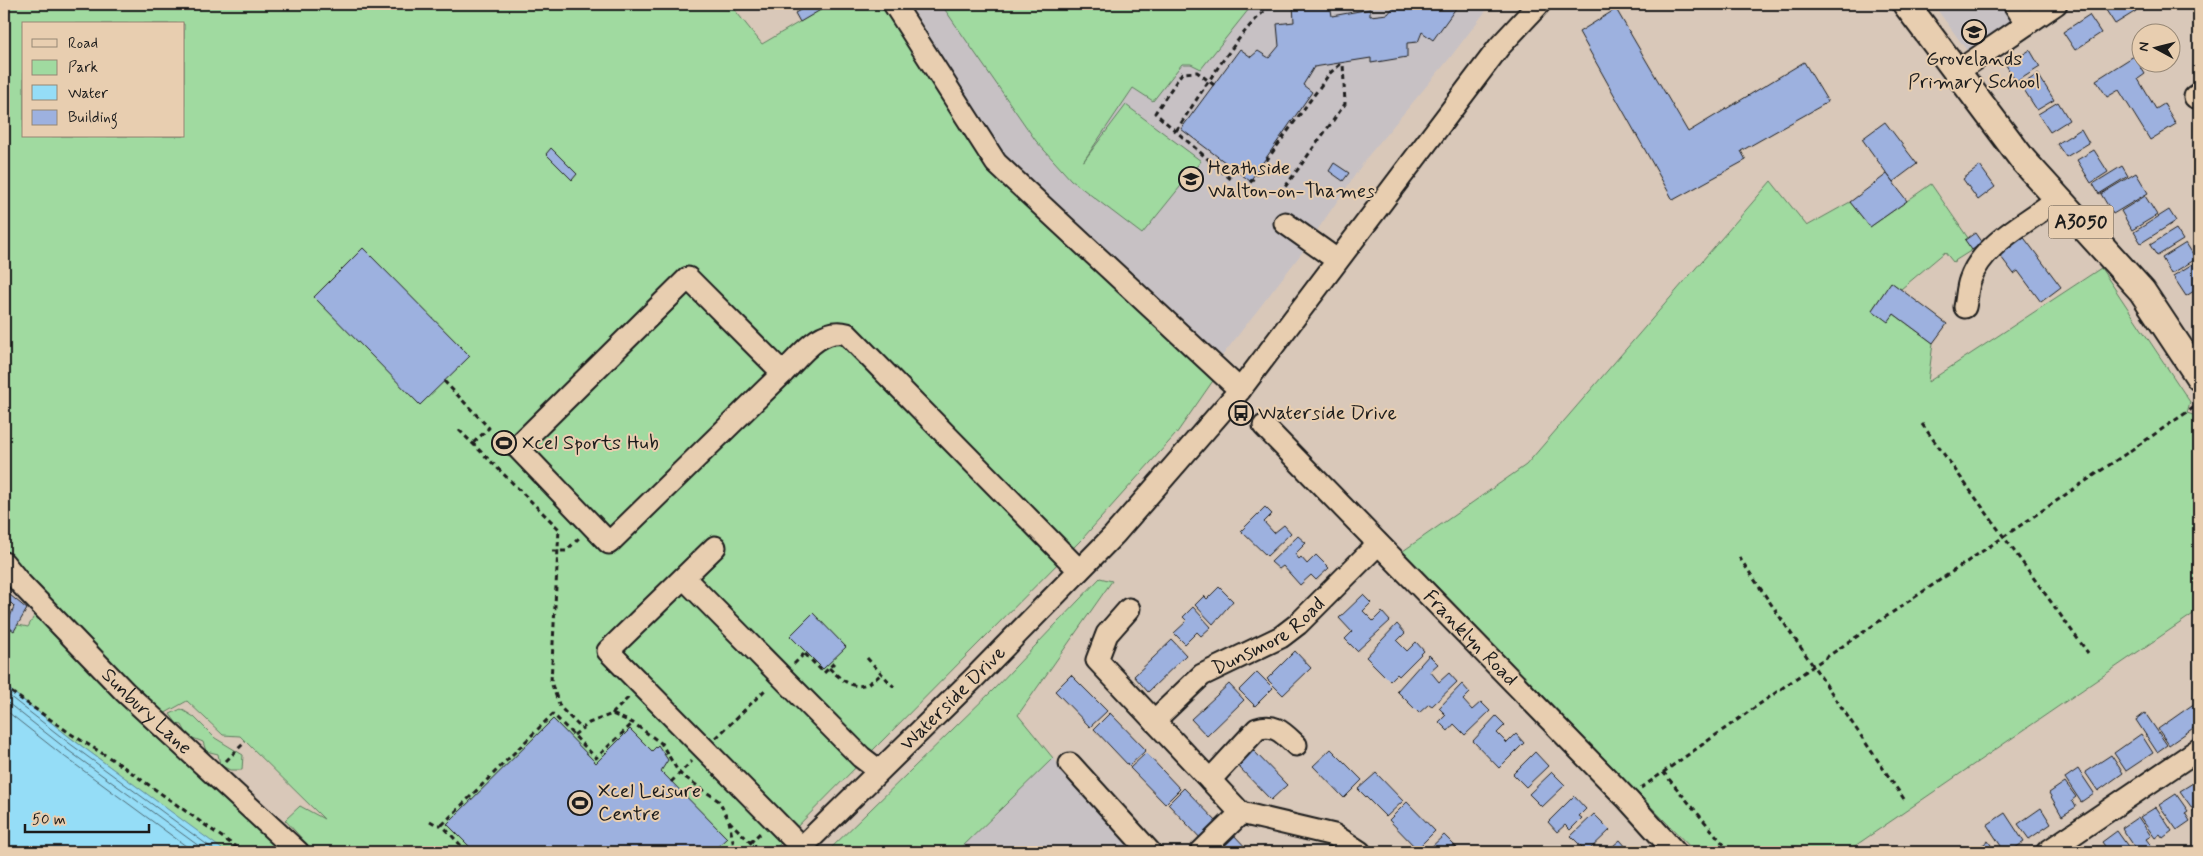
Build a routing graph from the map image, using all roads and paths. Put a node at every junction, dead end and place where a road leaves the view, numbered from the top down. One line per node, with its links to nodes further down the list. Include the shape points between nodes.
1 (1274, 4): 11 (path, via 1265,9)
2 (1288, 4): 3 (path)
3 (1293, 4)
4 (1539, 4): 19 (street, Waterside Drive, via 1499,47)
5 (1906, 4): 10 (main road, A3050)
6 (2014, 4): 9 (street)
7 (2056, 4): 9 (street)
8 (897, 5): 24 (street, via 996,163)
9 (2027, 24): 10 (street)
10 (1957, 72): 17 (main road, A3050, via 2023,160)
11 (1209, 81): 12 (path); 13 (path); 13 (path, via 1197,72 1182,73 1162,100 1155,113)
12 (1214, 85)
13 (1176, 131): 14 (path)
14 (1233, 181)
15 (1245, 190): 16 (path, via 1330,74 1342,63 1345,104)
16 (1280, 194)
17 (2058, 198): 20 (street, via 1982,258 1970,279); 22 (main road, A3050, via 2142,291)
18 (1285, 223): 19 (street)
19 (1337, 260): 24 (street, Waterside Drive)
20 (1965, 307)
21 (784, 372): 30 (street, via 609,543); 30 (street, via 688,278 517,447); 38 (street, via 827,334 847,334)
22 (2199, 377)
23 (444, 381): 29 (path, via 489,428)
24 (1240, 390): 38 (street, Waterside Drive, via 1114,535)
25 (2199, 404): 31 (path)
26 (1922, 424): 31 (path)
27 (1264, 426): 32 (street, Franklyn Road)
28 (459, 430): 29 (path)
29 (473, 444): 35 (path, via 560,529)
30 (592, 524): 35 (path, via 566,552)
31 (2003, 536): 42 (path); 45 (path)
32 (1378, 544): 53 (street, Dunsmore Road, via 1298,624 1281,637 1202,675); 69 (street, Franklyn Road)
33 (715, 547): 39 (street)
34 (552, 551): 35 (path)
35 (559, 551): 55 (path, via 551,682 560,707)
36 (1739, 557): 45 (path)
37 (4, 563): 40 (street, Sunbury Lane)
38 (1079, 570): 63 (street, Waterside Drive)
39 (684, 578): 48 (street); 49 (street, via 608,651)
40 (12, 588): 76 (street, Sunbury Lane)
41 (1129, 609): 53 (street, via 1107,634 1097,660)
42 (2088, 653)
43 (867, 658): 47 (path)
44 (836, 661): 46 (path)
45 (1812, 667): 64 (path); 68 (path)
46 (829, 668): 47 (path, via 853,686 866,685); 48 (path, via 824,673 806,653)
47 (881, 674): 51 (path)
48 (781, 676): 59 (path); 63 (street)
49 (642, 685): 52 (path); 59 (street)
50 (4, 686): 75 (path)
51 (894, 687)
52 (612, 714): 54 (path); 55 (path)
53 (1154, 721): 66 (street)
54 (634, 723): 56 (path, via 596,758); 65 (path, via 661,742)
55 (581, 728): 56 (path)
56 (574, 735): 73 (path, via 553,714)
57 (245, 742): 61 (path)
58 (1296, 745): 66 (street, via 1276,727 1257,729)
59 (705, 749): 65 (path); 74 (street)
60 (2199, 749): 85 (street)
61 (222, 764)
62 (1070, 764): 80 (street)
63 (878, 770): 74 (street, Waterside Drive)
64 (1663, 772): 69 (path); 84 (path)
65 (679, 774): 67 (path); 72 (path, via 719,801)
66 (1210, 780): 70 (street)
67 (671, 782)
68 (1904, 799)
69 (1628, 800): 83 (street, Franklyn Road)
70 (1241, 813): 81 (street); 82 (street, via 1334,835)
71 (430, 821): 73 (path)
72 (729, 821): 78 (path); 79 (path)
73 (442, 825): 77 (path)
74 (799, 850)
75 (243, 852)
76 (298, 852)
77 (467, 852)
78 (735, 852)
79 (760, 852)
80 (1150, 852)
81 (1201, 852)
82 (1360, 852)
83 (1675, 852)
84 (1730, 852)
85 (2047, 852)

